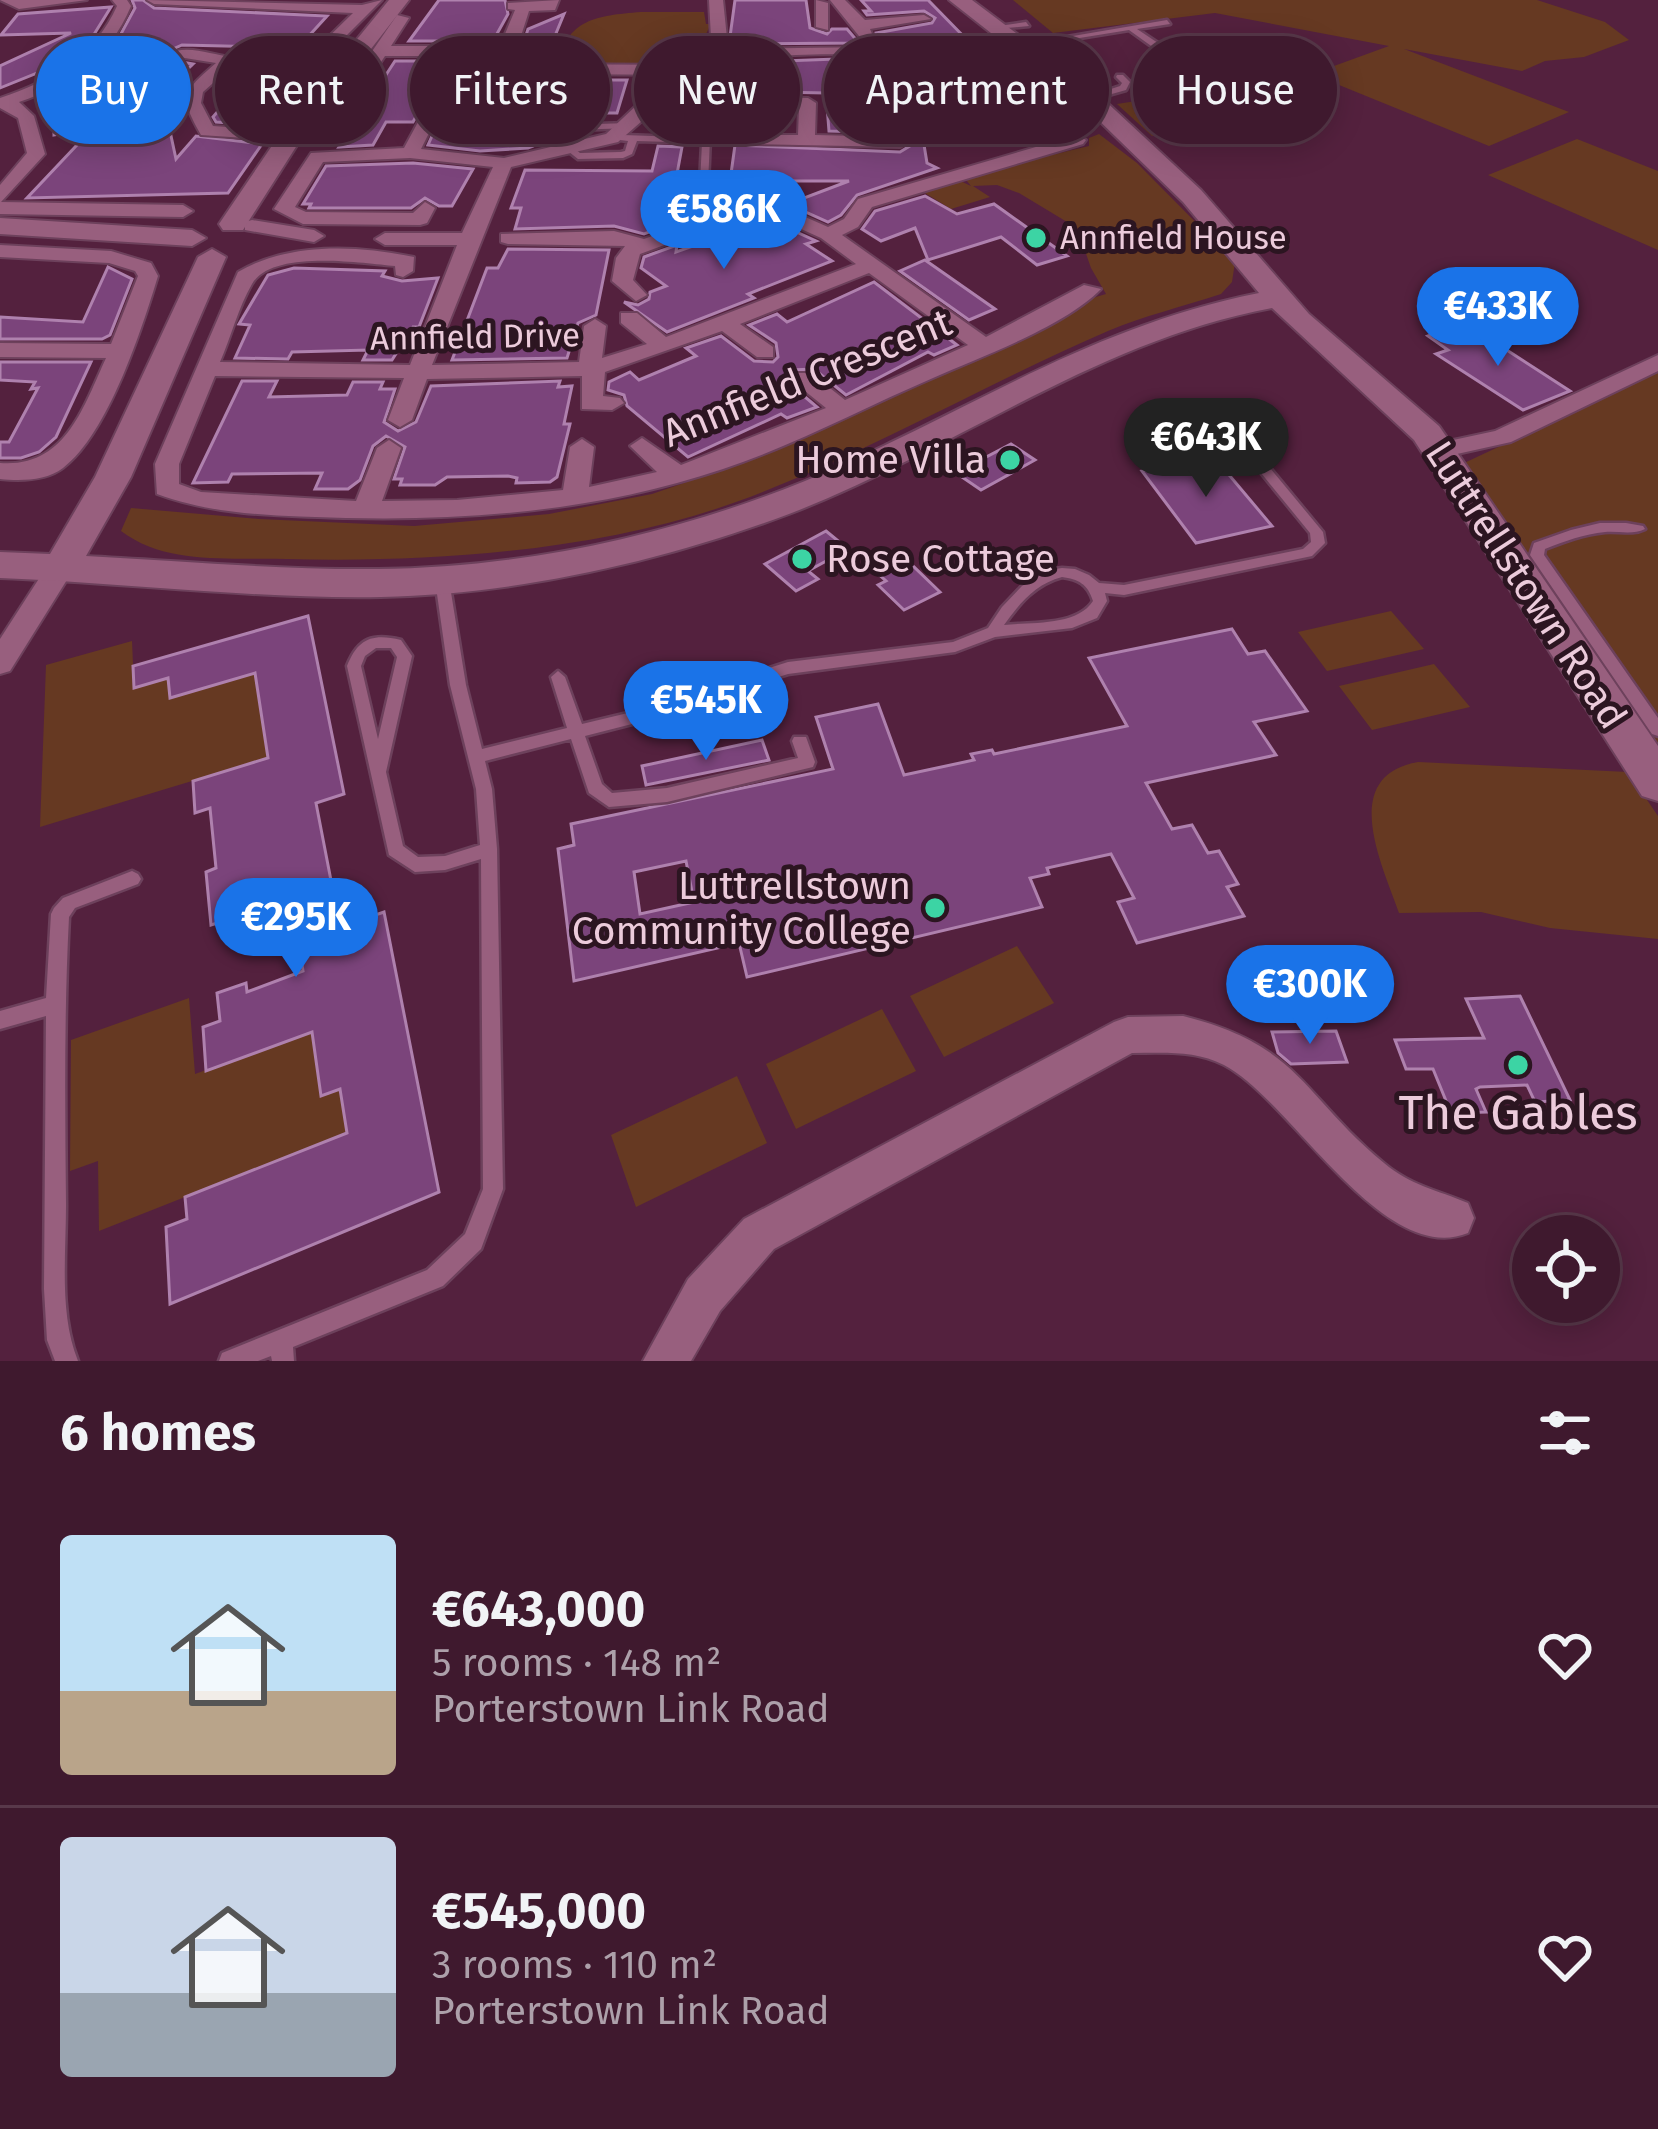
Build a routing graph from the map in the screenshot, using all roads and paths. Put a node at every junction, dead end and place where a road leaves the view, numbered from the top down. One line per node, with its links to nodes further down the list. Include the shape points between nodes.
1 (80, 0): 7 (street)
2 (119, 0): 28 (street, via 116,28 92,57)
3 (154, 0): 8 (street)
4 (716, 0): 22 (street)
5 (959, 0): 17 (street, Luttrellstown Road, via 996,27)
6 (553, 1): 21 (street, via 519,6)
7 (9, 2): 11 (street)
8 (369, 4): 18 (street)
9 (831, 5): 14 (street); 15 (street)
10 (400, 9): 19 (street); 20 (street)
11 (0, 16)
12 (924, 19): 14 (street)
13 (1167, 22): 16 (lane)
14 (861, 25): 23 (street)
15 (824, 27)
16 (1130, 28): 17 (lane); 24 (lane)
17 (1025, 35)
18 (336, 36)
19 (377, 36)
20 (386, 36)
21 (510, 36)
22 (719, 36)
23 (865, 36)
24 (1142, 36)
25 (215, 72): 32 (street, via 193,103 205,130)
26 (1120, 77): 27 (lane, via 1123,88)
27 (1109, 93)
28 (4, 102): 44 (street, via 26,116 36,154)
29 (800, 103): 35 (street, via 808,103)
30 (1109, 116): 59 (street, Luttrellstown Road, via 1192,196)
31 (634, 128): 33 (street)
32 (215, 132)
33 (631, 132): 40 (street); 40 (lane, via 623,155 578,156); 40 (lane, via 568,127); 43 (lane, via 707,140)
34 (800, 141): 35 (street)
35 (806, 141): 36 (street)
36 (824, 141)
37 (287, 144): 48 (street)
38 (415, 144): 41 (street)
39 (1064, 144): 49 (street, via 866,203 851,223)
40 (566, 148): 42 (street)
41 (410, 153): 42 (street); 46 (street, via 317,157 284,209 303,218 420,219)
42 (504, 164): 52 (street)
43 (705, 183)
44 (0, 196)
45 (0, 208): 50 (street)
46 (425, 208)
47 (0, 226): 50 (street)
48 (243, 233): 50 (street); 52 (street)
49 (828, 234): 53 (street, via 760,203 731,204); 55 (street)
50 (196, 235): 87 (street, via 113,477)
51 (508, 238): 53 (street, via 614,237)
52 (469, 239): 71 (street)
53 (642, 245): 58 (street, via 626,258 622,281)
54 (0, 251): 66 (street, via 111,257 144,267 148,276)
55 (871, 265): 61 (street, Annfield Drive); 64 (street)
56 (403, 272): 70 (street, via 407,261 317,255 260,266 245,276)
57 (1091, 289): 64 (street, Annfield Crescent)
58 (636, 295)
59 (1278, 298): 79 (street, Luttrellstown Road); 88 (street, via 1132,336 864,468 728,522)
60 (629, 318): 63 (street)
61 (724, 322): 63 (street, Annfield Drive); 67 (street)
62 (595, 326): 69 (street)
63 (663, 346): 69 (street, Annfield Drive)
64 (985, 346): 74 (street, Annfield Crescent)
65 (0, 350): 66 (street)
66 (119, 351): 81 (street, via 65,453 40,469)
67 (765, 352)
68 (1658, 362): 79 (street, via 1502,437)
69 (592, 368): 71 (street, Annfield Drive); 73 (street, via 590,404)
70 (207, 370): 71 (street, Annfield Drive); 84 (street, Annfield Crescent, via 167,464 166,488 198,500)
71 (418, 373): 75 (street)
72 (803, 378): 74 (street)
73 (611, 403)
74 (842, 409): 82 (street, Annfield Crescent)
75 (400, 420)
76 (642, 446): 82 (street)
77 (582, 447): 83 (street)
78 (389, 448): 84 (street)
79 (1439, 450): 98 (street, Luttrellstown Road)
80 (1261, 465): 89 (lane, via 1316,532 1307,553 1124,590)
81 (0, 471)
82 (677, 475): 83 (street, Annfield Crescent)
83 (575, 497): 84 (street, Annfield Crescent)
84 (365, 512)
85 (1638, 529): 93 (lane, via 1556,539 1539,546 1538,555)
86 (0, 565): 87 (street)
87 (61, 567): 88 (street, via 278,581); 91 (street)
88 (442, 580): 96 (lane)
89 (1097, 588): 90 (lane, via 1092,614 1072,623); 90 (lane, via 1081,575 1043,577)
90 (993, 632): 94 (lane, via 955,647 788,668)
91 (0, 664)
92 (557, 676): 94 (lane)
93 (1658, 730)
94 (578, 733): 95 (lane, via 596,788 609,800 668,795 807,762); 96 (lane)
95 (800, 741)
96 (476, 757): 99 (lane)
97 (379, 769): 97 (lane, via 354,666 367,645 381,640 405,656); 99 (lane, via 395,850 415,865)
98 (1658, 783)
99 (489, 849): 104 (lane, via 493,1189 473,1241 435,1278)
100 (132, 879): 101 (lane, via 60,914)
101 (55, 1004): 102 (lane); 105 (lane, via 55,1289)
102 (0, 1020)
103 (1454, 1218): 107 (street, via 1411,1207 1365,1174 1268,1070 1225,1044 1172,1030 1128,1035 759,1234 704,1295)
104 (282, 1352): 106 (lane)
105 (67, 1361)
106 (230, 1361)
107 (666, 1361)

